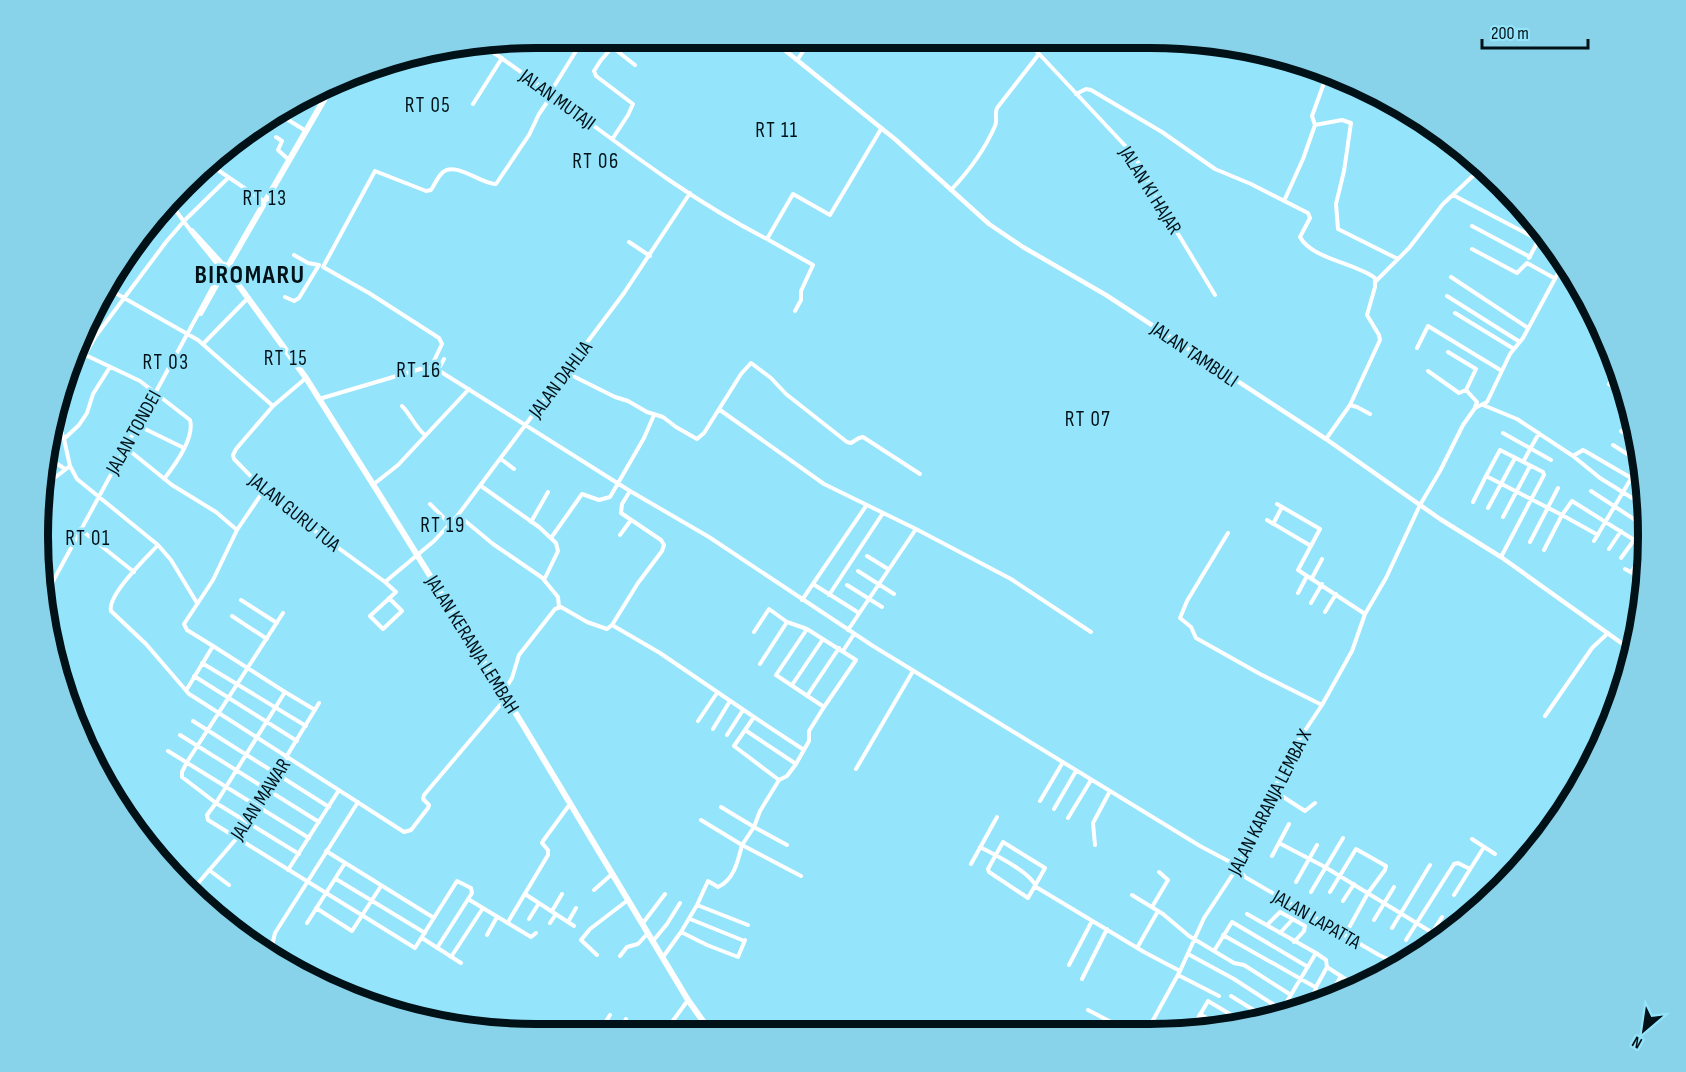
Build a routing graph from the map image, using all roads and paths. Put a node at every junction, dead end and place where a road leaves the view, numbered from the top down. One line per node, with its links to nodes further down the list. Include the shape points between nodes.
1 (578, 48): 13 (street)
2 (611, 48): 23 (street, via 594,74 633,105)
3 (613, 48): 11 (street)
4 (783, 48): 10 (street, JALAN TAMBULI)
5 (805, 48): 10 (street)
6 (1033, 48): 8 (street, JALAN KI HAJAR)
7 (490, 50): 9 (street, JALAN MUTAJI)
8 (1039, 54): 14 (street, JALAN KI HAJAR); 27 (street, via 999,105 994,114 996,125)
9 (502, 58): 13 (street, JALAN MUTAJI); 16 (street)
10 (798, 59): 19 (street, JALAN TAMBULI)
11 (635, 65)
12 (1325, 81): 18 (street, via 1312,116)
13 (551, 94): 23 (street, JALAN MUTAJI); 45 (street, via 499,182 494,184 458,170 445,171 426,191 376,170)
14 (1076, 94): 30 (street, via 1086,88 1091,90 1215,169); 52 (street, JALAN KI HAJAR, via 1140,165)
15 (327, 95): 20 (main road)
16 (473, 104)
17 (285, 118): 20 (street)
18 (1315, 125): 30 (street); 43 (street, via 1342,120 1351,123 1336,204 1338,229)
19 (881, 129): 27 (street, JALAN TAMBULI); 35 (street, via 830,215 793,194)
20 (306, 131): 24 (main road)
21 (276, 137): 24 (street, via 282,141 278,150)
22 (1429, 137): 29 (street, via 1475,174)
23 (613, 138): 28 (street, JALAN MUTAJI)
24 (289, 160): 31 (main road)
25 (215, 168): 26 (street)
26 (228, 178): 31 (street); 33 (street)
27 (951, 190): 97 (street, JALAN TAMBULI, via 989,224 1023,247 1106,295)
28 (690, 193): 35 (street, JALAN MUTAJI); 41 (street, JALAN DAHLIA)
29 (1453, 195): 37 (street, via 1535,238); 43 (street)
30 (1284, 201): 50 (street, via 1310,215 1300,237 1303,241 1325,256 1368,273)
31 (265, 202): 46 (main road)
32 (174, 208): 33 (street)
33 (184, 221): 46 (street); 55 (street)
34 (1472, 226): 42 (street)
35 (767, 239): 57 (street, JALAN MUTAJI, via 813,265)
36 (629, 242): 41 (street)
37 (1537, 243): 38 (street); 42 (street)
38 (1542, 246)
39 (1472, 249): 44 (street, via 1517,273)
40 (294, 255): 45 (street)
41 (650, 256): 74 (street, JALAN DAHLIA)
42 (1530, 257): 44 (street)
43 (1398, 259): 50 (street)
44 (1527, 263): 49 (street)
45 (321, 266): 54 (street, via 299,298 294,302); 70 (street, via 439,338 442,344)
46 (224, 269): 56 (main road); 59 (main road, JALAN KERANJA LEMBAH); 61 (street, JALAN TONDEI)
47 (1559, 270): 49 (street)
48 (1451, 277): 60 (street)
49 (1554, 278): 60 (street)
50 (1375, 281): 80 (street, via 1367,315 1380,340)
51 (113, 292): 55 (street)
52 (1215, 295)
53 (1447, 296): 62 (street)
54 (285, 297)
55 (124, 298): 61 (street); 67 (street)
56 (245, 301): 59 (main road); 63 (street)
57 (795, 311)
58 (1455, 313): 65 (street)
59 (264, 322): 75 (main road, JALAN KERANJA LEMBAH)
60 (1528, 328): 62 (street)
61 (189, 334): 63 (street); 78 (street, JALAN TONDEI)
62 (1520, 342): 65 (street)
63 (203, 344): 82 (street)
64 (1417, 348): 73 (street, via 1428,326)
65 (1514, 349): 73 (street)
66 (1448, 352): 77 (street, via 1476,369)
67 (85, 355): 69 (street)
68 (444, 359): 71 (street)
69 (110, 367): 78 (street); 96 (street, via 91,398 87,413)
70 (431, 367): 71 (street, JALAN LAPATTA); 79 (street)
71 (438, 370): 76 (street, JALAN LAPATTA)
72 (1428, 370): 77 (street, via 1459,393)
73 (1502, 371): 81 (street)
74 (566, 372): 87 (street); 89 (street, JALAN DAHLIA)
75 (306, 378): 79 (main road, JALAN KERANJA LEMBAH); 82 (street, JALAN GURU TUA)
76 (469, 389): 89 (street, JALAN LAPATTA); 94 (street)
77 (1466, 390): 84 (street, via 1477,402)
78 (155, 392): 88 (street, JALAN TONDEI); 100 (street, via 192,422)
79 (319, 399): 123 (main road, JALAN KERANJA LEMBAH)
80 (1350, 405): 86 (street); 97 (street)
81 (1483, 405): 84 (street); 93 (street)
82 (273, 406): 126 (street, JALAN GURU TUA, via 233,455)
83 (402, 406): 94 (street)
84 (1474, 408): 138 (street, JALAN KARANJA LEMBA X)
85 (720, 410): 87 (street, via 697,439); 114 (street, via 751,363 848,442 863,437); 139 (street, via 824,484)
86 (1370, 414)
87 (654, 415): 121 (street, via 645,438)
88 (137, 425): 99 (street, JALAN TONDEI); 100 (street)
89 (526, 425): 105 (street, JALAN DAHLIA); 121 (street, JALAN LAPATTA)
90 (60, 429): 96 (street)
91 (1621, 431): 95 (street)
92 (1503, 433): 101 (street)
93 (1539, 433): 101 (street); 102 (street)
94 (426, 435): 123 (street)
95 (1627, 435)
96 (64, 439): 109 (street)
97 (1326, 439): 138 (street, JALAN TAMBULI)
98 (1613, 446): 103 (street)
99 (125, 447): 118 (street); 132 (street, JALAN TONDEI)
100 (184, 448): 118 (street)
101 (1531, 448): 106 (street); 108 (street)
102 (1573, 456): 116 (street, via 1585,450); 131 (street)
103 (1631, 456)
104 (1515, 458): 108 (street); 115 (street, via 1500,450); 122 (street)
105 (501, 459): 112 (street); 124 (street, JALAN DAHLIA)
106 (1551, 460)
107 (54, 461): 111 (street)
108 (1523, 462): 110 (street)
109 (70, 466): 111 (street); 132 (street, via 77,479)
110 (1530, 466): 130 (street); 133 (street, via 1544,475)
111 (65, 469): 117 (street)
112 (514, 469)
113 (1634, 473): 116 (street)
114 (920, 474)
115 (1486, 476): 122 (street); 135 (street)
116 (1631, 478): 119 (street); 131 (street)
117 (53, 479): 120 (street)
118 (164, 479): 157 (street, via 213,509)
119 (1635, 480)
120 (51, 482)
121 (617, 482): 127 (street, JALAN LAPATTA); 162 (street, via 607,499 582,494)
122 (1501, 484): 130 (street); 143 (street)
123 (373, 485): 171 (main road, JALAN KERANJA LEMBAH)
124 (481, 486): 145 (street, JALAN DAHLIA); 150 (street)
125 (1558, 488): 141 (street)
126 (264, 490): 157 (street); 185 (street, JALAN GURU TUA, via 295,518)
127 (630, 491): 148 (street, via 621,511); 198 (street, JALAN LAPATTA, via 726,547)
128 (1591, 491): 142 (street)
129 (548, 492): 150 (street)
130 (1517, 492): 133 (street); 147 (street)
131 (1623, 492): 134 (street); 142 (street)
132 (98, 496): 155 (street, JALAN TONDEI); 167 (street)
133 (1532, 499): 141 (street); 173 (street)
134 (1637, 501)
135 (1473, 502)
136 (430, 504): 153 (street)
137 (1277, 504): 140 (street)
138 (1420, 505): 173 (street, JALAN TAMBULI); 206 (street, JALAN KARANJA LEMBA X)
139 (866, 506): 144 (street); 186 (street)
140 (1282, 507): 154 (street); 168 (street, via 1320,529)
141 (1548, 507): 146 (street); 165 (street)
142 (1615, 507): 151 (street); 152 (street)
143 (1488, 508)
144 (883, 513): 156 (street); 194 (street)
145 (458, 515): 153 (street, JALAN DAHLIA); 184 (street)
146 (1563, 515): 151 (street, via 1572,501); 161 (street); 170 (street)
147 (1503, 517)
148 (631, 520): 160 (street); 210 (street, via 661,540 663,548)
149 (1267, 520): 154 (street)
150 (531, 522): 162 (street)
151 (1606, 522): 158 (street); 161 (street)
152 (1638, 522)
153 (450, 524): 171 (street, JALAN DAHLIA)
154 (1273, 524): 168 (street)
155 (80, 529): 180 (street); 189 (street, JALAN TONDEI)
156 (916, 529): 178 (street); 214 (street, via 1011,579)
157 (237, 530): 199 (street)
158 (1621, 531): 163 (street); 169 (street)
159 (1228, 533): 237 (street, via 1180,618 1196,638)
160 (620, 535)
161 (1598, 535): 164 (street)
162 (551, 538): 184 (street, via 558,551)
163 (1634, 540): 166 (street); 174 (street)
164 (1594, 541)
165 (1530, 542)
166 (1638, 543)
167 (158, 545): 180 (street); 199 (street)
168 (1311, 546): 183 (street, via 1298,570)
169 (1609, 549)
170 (1544, 550)
171 (417, 555): 185 (street); 232 (main road, JALAN KERANJA LEMBAH)
172 (867, 556): 178 (street)
173 (1501, 557): 215 (street, JALAN TAMBULI)
174 (1621, 558)
175 (1322, 559): 183 (street)
176 (1637, 564): 181 (street)
177 (1625, 568): 181 (street)
178 (888, 569): 187 (street)
179 (858, 570): 187 (street)
180 (134, 572): 229 (street, via 111,602 111,611)
181 (1632, 572): 182 (street)
182 (1636, 575)
183 (1310, 577): 188 (street); 191 (street)
184 (544, 580): 201 (street, via 558,597)
185 (385, 582): 195 (street, via 396,592)
186 (813, 584): 194 (street); 198 (street)
187 (878, 584): 192 (street); 196 (street)
188 (1322, 584): 193 (street); 200 (street)
189 (51, 585)
190 (847, 585): 196 (street)
191 (1298, 593)
192 (894, 594)
193 (1336, 594): 203 (street); 206 (street)
194 (830, 595): 205 (street)
195 (389, 598): 195 (street, via 370,616 383,629 402,611)
196 (868, 598): 202 (street); 205 (street)
197 (241, 600): 209 (street)
198 (802, 600): 212 (street, JALAN LAPATTA)
199 (197, 603): 219 (street, via 184,626)
200 (1311, 603)
201 (559, 607): 210 (street, via 602,629); 232 (street, via 522,650)
202 (882, 607)
203 (1326, 612)
204 (283, 613): 209 (street)
205 (859, 613): 212 (street)
206 (1365, 614): 237 (street, JALAN KARANJA LEMBA X, via 1352,651)
207 (232, 616): 217 (street)
208 (787, 622): 211 (street); 213 (street, via 768,609); 223 (street)
209 (277, 623): 217 (street)
210 (612, 625): 231 (street)
211 (807, 629): 218 (street); 228 (street, via 776,675)
212 (848, 630): 216 (street, JALAN LAPATTA)
213 (753, 632)
214 (1091, 632)
215 (1608, 633): 220 (street, JALAN TAMBULI); 243 (street, via 1592,648)
216 (854, 634): 221 (street); 225 (street, JALAN LAPATTA)
217 (267, 639): 224 (street)
218 (823, 639): 221 (street); 228 (street)
219 (213, 646): 222 (street); 224 (street)
220 (1625, 646)
221 (841, 649): 233 (street); 238 (street, via 856,660)
222 (202, 663): 226 (street); 227 (street)
223 (760, 664)
224 (248, 669): 227 (street); 230 (street)
225 (913, 671): 262 (street, JALAN LAPATTA); 264 (street)
226 (194, 676): 229 (street); 234 (street)
227 (238, 684): 234 (street); 239 (street)
228 (792, 686): 233 (street)
229 (186, 689): 242 (street)
230 (285, 692): 239 (street); 240 (street)
231 (717, 692): 235 (street); 245 (street)
232 (505, 695): 276 (street, via 424,795 428,808 409,832); 279 (main road, JALAN KERANJA LEMBAH)
233 (807, 696): 238 (street)
234 (229, 698): 242 (street); 247 (street)
235 (730, 701): 241 (street); 249 (street)
236 (319, 703): 240 (street, JALAN MAWAR)
237 (1322, 705): 273 (street, JALAN KARANJA LEMBA X, via 1298,740)
238 (824, 706): 257 (street)
239 (276, 708): 247 (street); 248 (street)
240 (315, 710): 248 (street, JALAN MAWAR)
241 (742, 710): 244 (street); 253 (street)
242 (219, 715): 251 (street); 254 (street)
243 (1545, 716)
244 (754, 717): 250 (street); 257 (street)
245 (698, 721)
246 (193, 722): 251 (street)
247 (266, 723): 254 (street); 255 (street)
248 (306, 726): 255 (street, JALAN MAWAR)
249 (713, 729)
250 (744, 730): 263 (street); 268 (street, via 734,746)
251 (207, 731): 256 (street); 259 (street)
252 (180, 735): 256 (street)
253 (727, 735)
254 (257, 737): 259 (street); 260 (street)
255 (297, 741): 260 (street, JALAN MAWAR)
256 (197, 747): 261 (street); 265 (street)
257 (804, 750): 263 (street)
258 (168, 751): 261 (street)
259 (246, 755): 265 (street); 267 (street)
260 (288, 756): 267 (street, JALAN MAWAR); 272 (street)
261 (187, 762): 270 (street); 277 (street, via 182,772 184,780)
262 (1063, 762): 266 (street, JALAN LAPATTA); 275 (street)
263 (796, 764): 268 (street)
264 (856, 769)
265 (236, 771): 270 (street); 271 (street)
266 (1076, 771): 269 (street, JALAN LAPATTA); 283 (street)
267 (277, 774): 271 (street, JALAN MAWAR); 281 (street)
268 (779, 780): 290 (street)
269 (1091, 780): 274 (street, JALAN LAPATTA); 285 (street)
270 (226, 787): 277 (street); 280 (street)
271 (266, 790): 280 (street, JALAN MAWAR); 288 (street)
272 (339, 790): 276 (street); 281 (street)
273 (1274, 791): 278 (street, via 1305,811); 312 (street, JALAN KARANJA LEMBA X)
274 (1110, 792): 298 (street, via 1093,823); 312 (street, JALAN LAPATTA)
275 (1040, 801)
276 (358, 802): 302 (street)
277 (216, 803): 287 (street); 291 (street, via 206,818)
278 (1315, 803)
279 (570, 804): 317 (main road, JALAN KERANJA LEMBAH); 334 (street, via 542,843 548,855)
280 (256, 806): 287 (street, JALAN MAWAR); 292 (street)
281 (329, 807): 288 (street)
282 (721, 807): 290 (street)
283 (1054, 809)
284 (997, 817): 300 (street)
285 (1068, 818)
286 (701, 820): 296 (street)
287 (247, 822): 291 (street, JALAN MAWAR); 303 (street)
288 (319, 822): 292 (street)
289 (1289, 824): 295 (street)
290 (754, 827): 296 (street); 297 (street)
291 (237, 838): 314 (street, JALAN MAWAR); 315 (street)
292 (309, 838): 303 (street)
293 (1342, 838): 311 (street)
294 (1472, 839): 301 (street)
295 (1279, 843): 306 (street); 307 (street)
296 (742, 845): 318 (street); 346 (street, via 727,883 718,887 708,881)
297 (786, 845)
298 (1095, 845)
299 (1317, 845): 307 (street)
300 (980, 847): 305 (street); 309 (street)
301 (1484, 847): 304 (street); 313 (street)
302 (326, 851): 308 (street); 321 (street)
303 (299, 854): 315 (street)
304 (1495, 854)
305 (995, 855): 327 (street, via 1033,880); 327 (street, via 989,872 1027,898); 327 (street, via 1003,842 1044,867)
306 (1272, 856)
307 (1309, 859): 311 (street); 322 (street)
308 (345, 863): 320 (street); 326 (street)
309 (971, 864)
310 (1430, 865): 353 (street)
311 (1325, 867): 319 (street); 330 (street)
312 (1237, 868): 383 (street, JALAN LAPATTA, via 1245,877); 386 (street, JALAN KARANJA LEMBA X)
313 (1470, 869): 338 (street); 367 (street, via 1458,862 1454,864)
314 (209, 870): 324 (street); 325 (street, JALAN MAWAR)
315 (288, 870): 321 (street)
316 (1159, 872): 347 (street, via 1168,880)
317 (612, 874): 329 (street); 341 (main road, JALAN KERANJA LEMBAH)
318 (801, 876)
319 (1339, 876): 323 (street); 331 (street); 333 (street, via 1356,849 1369,855 1386,867)
320 (336, 879): 332 (street); 340 (street)
321 (308, 882): 332 (street); 390 (street, via 275,933)
322 (1296, 882)
323 (1354, 884): 333 (street); 342 (street)
324 (229, 885)
325 (196, 886)
326 (381, 886): 340 (street); 358 (street)
327 (1036, 887): 364 (street)
328 (1394, 887): 345 (street)
329 (594, 890)
330 (1311, 892)
331 (1330, 892)
332 (326, 893): 348 (street); 355 (street)
333 (1368, 893): 345 (street); 383 (street)
334 (525, 894): 343 (street); 363 (street)
335 (562, 894): 352 (street)
336 (665, 894): 369 (street)
337 (1132, 895): 347 (street)
338 (1454, 895)
339 (468, 899): 349 (street); 358 (street, via 472,889 457,881); 391 (street)
340 (372, 900): 355 (street); 377 (street)
341 (628, 900): 369 (main road, JALAN KERANJA LEMBAH); 396 (street, via 581,940)
342 (1343, 901)
343 (539, 903): 352 (street); 359 (street)
344 (680, 903): 388 (street)
345 (1384, 903): 353 (street); 362 (street)
346 (697, 905): 360 (street); 370 (street)
347 (1152, 907): 351 (street)
348 (316, 908): 355 (street, via 352,931); 365 (street)
349 (483, 908): 356 (street); 398 (street)
350 (576, 909): 366 (street)
351 (1158, 911): 386 (street); 392 (street)
352 (554, 912): 366 (street); 368 (street)
353 (1402, 913): 367 (street); 373 (street)
354 (1247, 914): 371 (street)
355 (362, 916): 385 (street, via 415,948)
356 (497, 917): 363 (street); 381 (street)
357 (1442, 917): 376 (street)
358 (434, 918): 377 (street)
359 (529, 919)
360 (690, 919): 375 (street); 375 (street, via 743,940 738,957)
361 (1293, 919): 371 (street, via 1280,912); 380 (street); 389 (street, via 1305,928)
362 (1374, 920)
363 (508, 921): 378 (street, via 531,937)
364 (1092, 921): 374 (street); 402 (street)
365 (307, 922)
366 (568, 922): 372 (street)
367 (1417, 922): 376 (street); 387 (street)
368 (550, 923)
369 (643, 923): 379 (main road, JALAN KERANJA LEMBAH)
370 (748, 925)
371 (1267, 925): 380 (street)
372 (574, 926)
373 (1392, 928)
374 (1107, 929): 392 (street); 407 (street)
375 (681, 932): 399 (street)
376 (1432, 932): 384 (street)
377 (425, 933): 385 (street)
378 (536, 933)
379 (649, 933): 388 (main road, JALAN KERANJA LEMBAH); 397 (street)
380 (1280, 933): 389 (street)
381 (487, 935)
382 (1223, 935): 393 (street); 403 (street, via 1232,922); 408 (street)
383 (1345, 935): 400 (street, JALAN LAPATTA)
384 (1430, 936)
385 (422, 938): 391 (street)
386 (1194, 940): 393 (street); 395 (street, JALAN KARANJA LEMBA X)
387 (1406, 940)
388 (653, 941): 399 (main road, JALAN KERANJA LEMBAH)
389 (1294, 942): 394 (street)
390 (272, 946)
391 (436, 948): 398 (street)
392 (1137, 948): 405 (street)
393 (1214, 951): 412 (street)
394 (1316, 953): 403 (street); 404 (street, via 1326,960)
395 (1188, 954): 405 (street, JALAN KARANJA LEMBA X); 418 (street)
396 (597, 955)
397 (620, 956)
398 (451, 957): 401 (street)
399 (663, 957): 416 (main road, JALAN KERANJA LEMBAH)
400 (1392, 960)
401 (461, 963)
402 (1069, 965)
403 (1308, 967): 408 (street)
404 (1327, 967): 406 (street); 410 (street)
405 (1179, 973): 413 (street); 432 (street, JALAN KARANJA LEMBA X)
406 (1341, 976): 409 (street); 411 (street)
407 (1082, 979)
408 (1300, 980): 410 (street); 412 (street)
409 (1349, 982)
410 (1316, 987): 415 (street)
411 (1334, 988)
412 (1291, 995): 417 (street)
413 (1219, 996)
414 (1231, 996): 420 (street)
415 (1311, 997)
416 (688, 1000): 426 (main road, JALAN KERANJA LEMBAH); 430 (street, via 672,1022)
417 (1285, 1004)
418 (1277, 1007)
419 (1088, 1010): 431 (street)
420 (1257, 1012)
421 (1200, 1014): 423 (street, via 1209,1001); 425 (street); 427 (street)
422 (610, 1015): 428 (street)
423 (1235, 1017)
424 (626, 1019): 429 (street)
425 (1210, 1020)
426 (704, 1022)
427 (1195, 1022)
428 (604, 1024)
429 (624, 1024)
430 (661, 1024)
431 (1115, 1024)
432 (1151, 1024)

